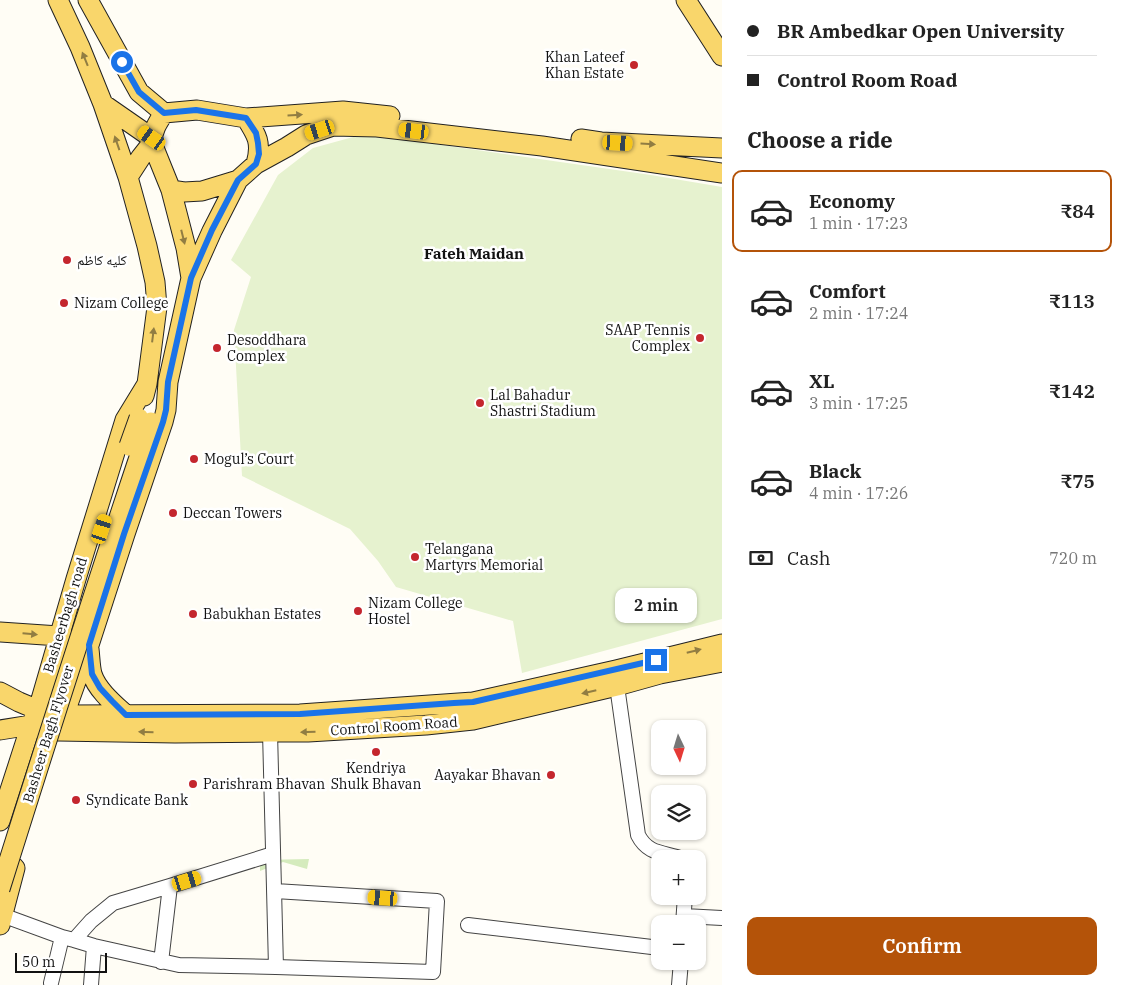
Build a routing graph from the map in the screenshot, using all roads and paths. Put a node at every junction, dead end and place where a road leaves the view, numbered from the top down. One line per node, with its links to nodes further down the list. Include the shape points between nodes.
1 (58, 0): 5 (main road, Basheer Bagh Flyover, one-way to 1)
2 (88, 0): 6 (main road, via 139,92)
3 (686, 0): 4 (main road)
4 (722, 56)
5 (103, 104): 8 (main road); 12 (main road, Basheer Bagh Flyover, one-way to 5)
6 (164, 113): 7 (main road, via 196,110); 8 (main road)
7 (246, 118): 9 (main road, one-way to 9, via 342,111 601,142); 10 (main road, via 256,133 259,154)
8 (152, 140): 12 (main road); 14 (main road)
9 (722, 148)
10 (256, 164): 11 (main road, via 306,135 333,126 377,127 542,146); 13 (main road)
11 (722, 173)
12 (128, 177): 17 (main road, Basheer Bagh Flyover, one-way to 12, via 157,306 155,282)
13 (238, 180): 14 (main road, via 202,191); 15 (main road)
14 (172, 190): 15 (main road, one-way to 15)
15 (191, 278): 16 (main road)
16 (168, 382): 18 (main road, Basheer Bagh Flyover); 22 (main road, via 163,422)
17 (147, 384): 18 (main road, Basheer Bagh Flyover); 20 (main road, Basheerbagh road, via 125,420)
18 (145, 420): 34 (main road, Basheer Bagh Flyover, bridge, via 22,774); 38 (main road, Basheer Bagh Flyover, bridge)
19 (0, 632): 20 (main road, one-way to 20)
20 (59, 636): 22 (main road); 28 (main road, Basheerbagh road)
21 (722, 644): 26 (main road, Control Room Road, one-way to 21, via 624,668)
22 (89, 645): 27 (main road, via 92,674 106,695); 29 (main road)
23 (722, 662): 24 (main road, Control Room Road)
24 (617, 686): 26 (main road, Control Room Road, one-way to 26); 35 (street, via 638,835 642,844)
25 (0, 692): 28 (main road, via 18,702)
26 (490, 707): 27 (main road, Control Room Road, via 473,702 300,714); 31 (main road, Control Room Road, one-way to 31, via 474,720)
27 (126, 715): 29 (main road, Control Room Road)
28 (34, 717): 29 (main road); 30 (main road); 33 (main road, Basheerbagh road)
29 (61, 723): 31 (main road, Control Room Road, one-way to 29, via 175,733); 42 (main road)
30 (0, 730)
31 (270, 732): 36 (street)
32 (0, 780): 33 (main road)
33 (2, 814)
34 (0, 850)
35 (651, 850)
36 (273, 854): 37 (street); 39 (street)
37 (170, 886): 44 (street, via 113,903); 47 (street)
38 (0, 889)
39 (275, 891): 48 (street); 48 (street, via 437,901 433,972)
40 (722, 918): 41 (street)
41 (706, 919)
42 (1, 920): 44 (street)
43 (468, 925): 46 (street)
44 (68, 939): 45 (street); 50 (street)
45 (94, 946): 47 (street); 51 (street)
46 (651, 947)
47 (161, 962): 48 (street)
48 (276, 967)
49 (680, 970): 52 (street)
50 (51, 983)
51 (91, 985)
52 (679, 985)

